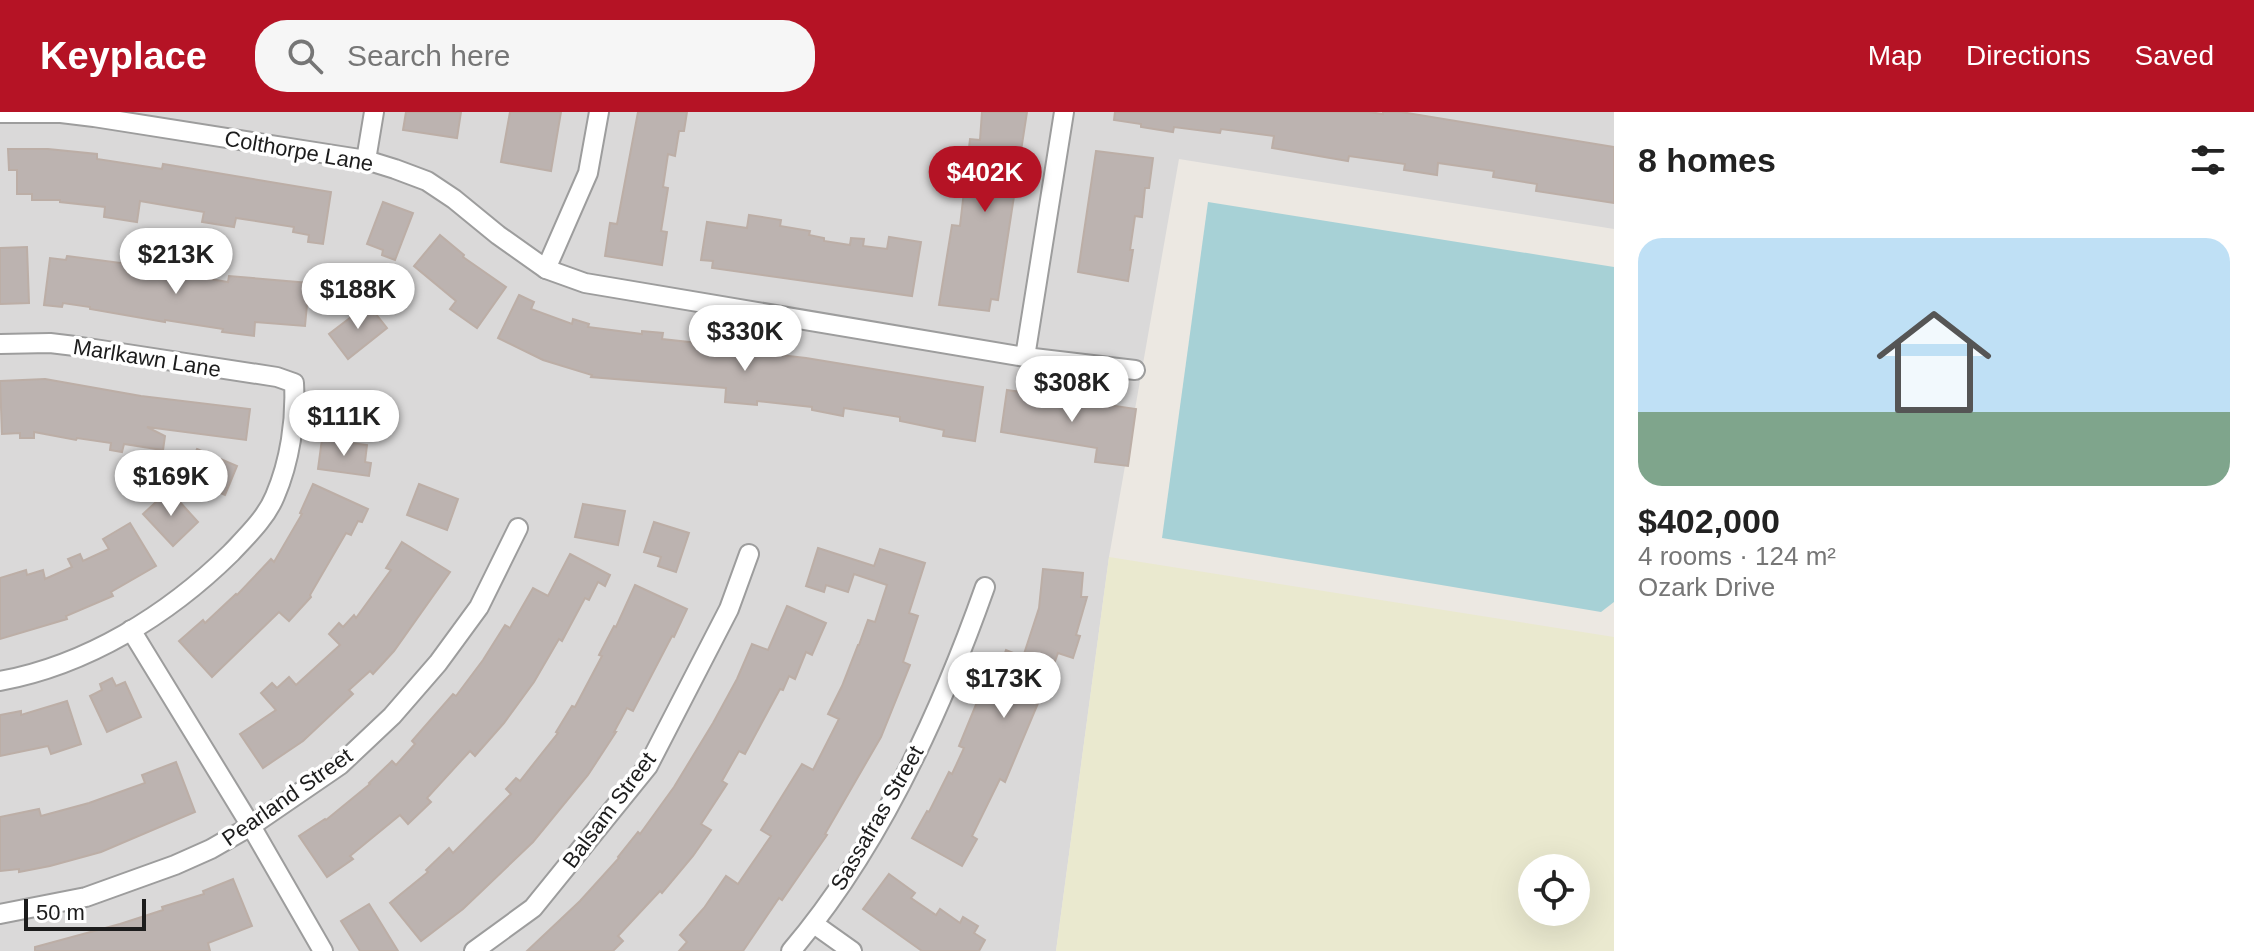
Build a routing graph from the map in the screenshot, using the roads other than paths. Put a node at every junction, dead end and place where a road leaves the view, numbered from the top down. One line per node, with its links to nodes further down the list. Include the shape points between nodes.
1 (374, 112): 5 (street)
2 (599, 112): 6 (street, via 588,173)
3 (1064, 112): 8 (street)
4 (0, 113): 5 (street, Colthorpe Lane, via 83,116)
5 (366, 160): 6 (street, Colthorpe Lane, via 427,181)
6 (546, 269): 8 (street, Colthorpe Lane, via 645,295)
7 (0, 344): 13 (street, Marlkawn Lane, via 75,346 294,383 286,463 264,516 196,586)
8 (1025, 357): 9 (street, Colthorpe Lane)
9 (1135, 370)
10 (518, 528): 15 (street, Pearland Street, via 479,607 401,706 340,765)
11 (749, 554): 19 (street, Balsam Street, via 729,609 648,766 533,908)
12 (985, 587): 17 (street, Sassafras Street, via 894,797)
13 (131, 630): 14 (street, via 80,656); 15 (street)
14 (0, 681)
15 (251, 826): 16 (street, Pearland Street, via 131,882); 18 (street)
16 (0, 914)
17 (814, 924): 20 (street, Sassafras Street); 21 (street)
18 (323, 951)
19 (474, 951)
20 (791, 951)
21 (852, 951)

